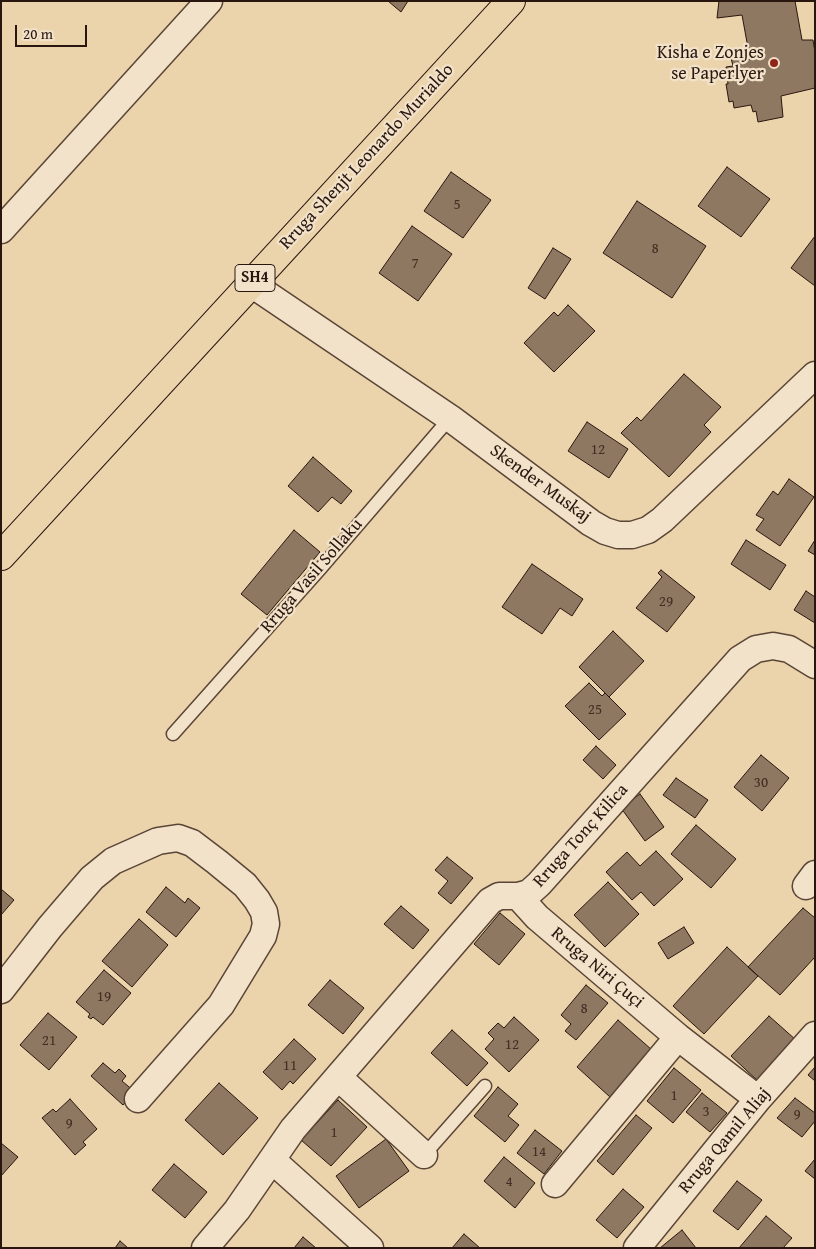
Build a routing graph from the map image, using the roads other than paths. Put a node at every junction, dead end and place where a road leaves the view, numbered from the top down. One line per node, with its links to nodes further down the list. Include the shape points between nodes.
1 (209, 1): 3 (street)
2 (511, 1): 4 (main road, Rruga Shenjt Leonardo Murialdo / SH4)
3 (1, 230)
4 (250, 283): 6 (street, Skender Muskaj); 7 (main road, Rruga Shenjt Leonardo Murialdo / SH4)
5 (815, 376): 6 (street, Skender Muskaj, via 662,520 648,530 632,535 618,535 591,523)
6 (450, 418): 9 (lane, Rruga Vasil Sollaku)
7 (1, 556)
8 (815, 665): 10 (street, Rruga Tonç Kilica, via 789,649 773,646 756,649 740,659 539,884 529,893)
9 (173, 734)
10 (518, 896): 13 (street, Rruga Niri Çuçi, via 537,917); 14 (street, Rruga Tonç Kilica, via 499,896 490,901)
11 (1, 990): 16 (street, via 92,878 113,861 158,841 178,838 192,843 217,862 245,885 257,900 266,924 263,936 220,1005)
12 (815, 1035): 17 (street, Rruga Qamil Aliaj)
13 (678, 1037): 17 (street, Rruga Niri Çuçi); 20 (street)
14 (338, 1077): 18 (street); 19 (street, Rruga Tonç Kilica, via 293,1129)
15 (485, 1086): 18 (lane)
16 (138, 1098)
17 (758, 1099): 23 (street, Rruga Qamil Aliaj)
18 (424, 1155)
19 (272, 1160): 21 (street, Rruga Tonç Kilica); 22 (street)
20 (555, 1184)
21 (205, 1248)
22 (370, 1248)
23 (637, 1248)

